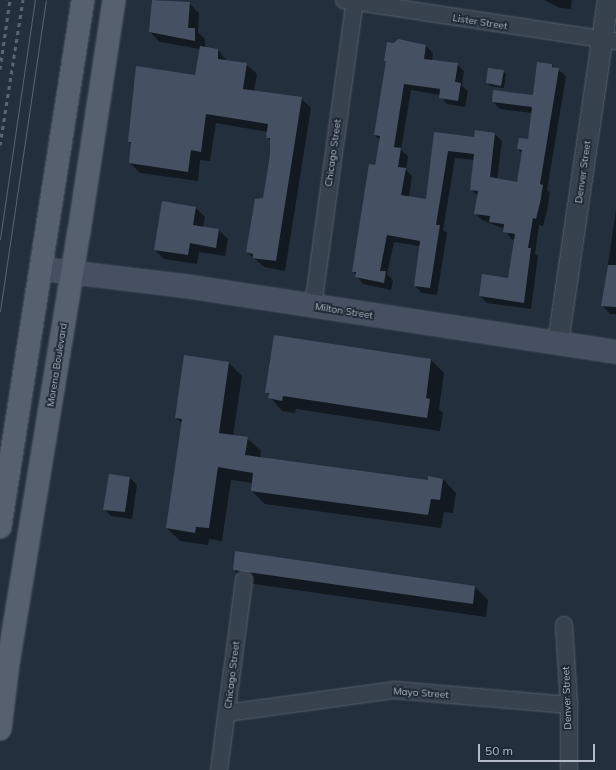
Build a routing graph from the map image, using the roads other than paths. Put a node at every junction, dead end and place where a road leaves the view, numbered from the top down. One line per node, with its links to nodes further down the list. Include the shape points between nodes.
1 (83, 0): 6 (main road)
2 (114, 0): 7 (main road, Morena Boulevard)
3 (351, 0): 5 (street, Lister Street); 8 (street, Chicago Street)
4 (608, 0): 5 (street, Denver Street)
5 (609, 41): 9 (street, Denver Street)
6 (42, 269): 7 (main road, Milton Street); 11 (main road)
7 (72, 273): 8 (main road, Milton Street, via 185,286); 16 (main road, Morena Boulevard, via 8,664)
8 (313, 306): 9 (main road, Milton Street)
9 (558, 343): 10 (main road, Milton Street)
10 (616, 352)
11 (0, 527)
12 (244, 580): 15 (street, Chicago Street)
13 (564, 625): 14 (street, Denver Street)
14 (569, 705): 15 (street, Mayo Street, via 395,690); 18 (street, Denver Street)
15 (227, 713): 17 (street, Chicago Street)
16 (0, 729)
17 (219, 770)
18 (569, 770)

